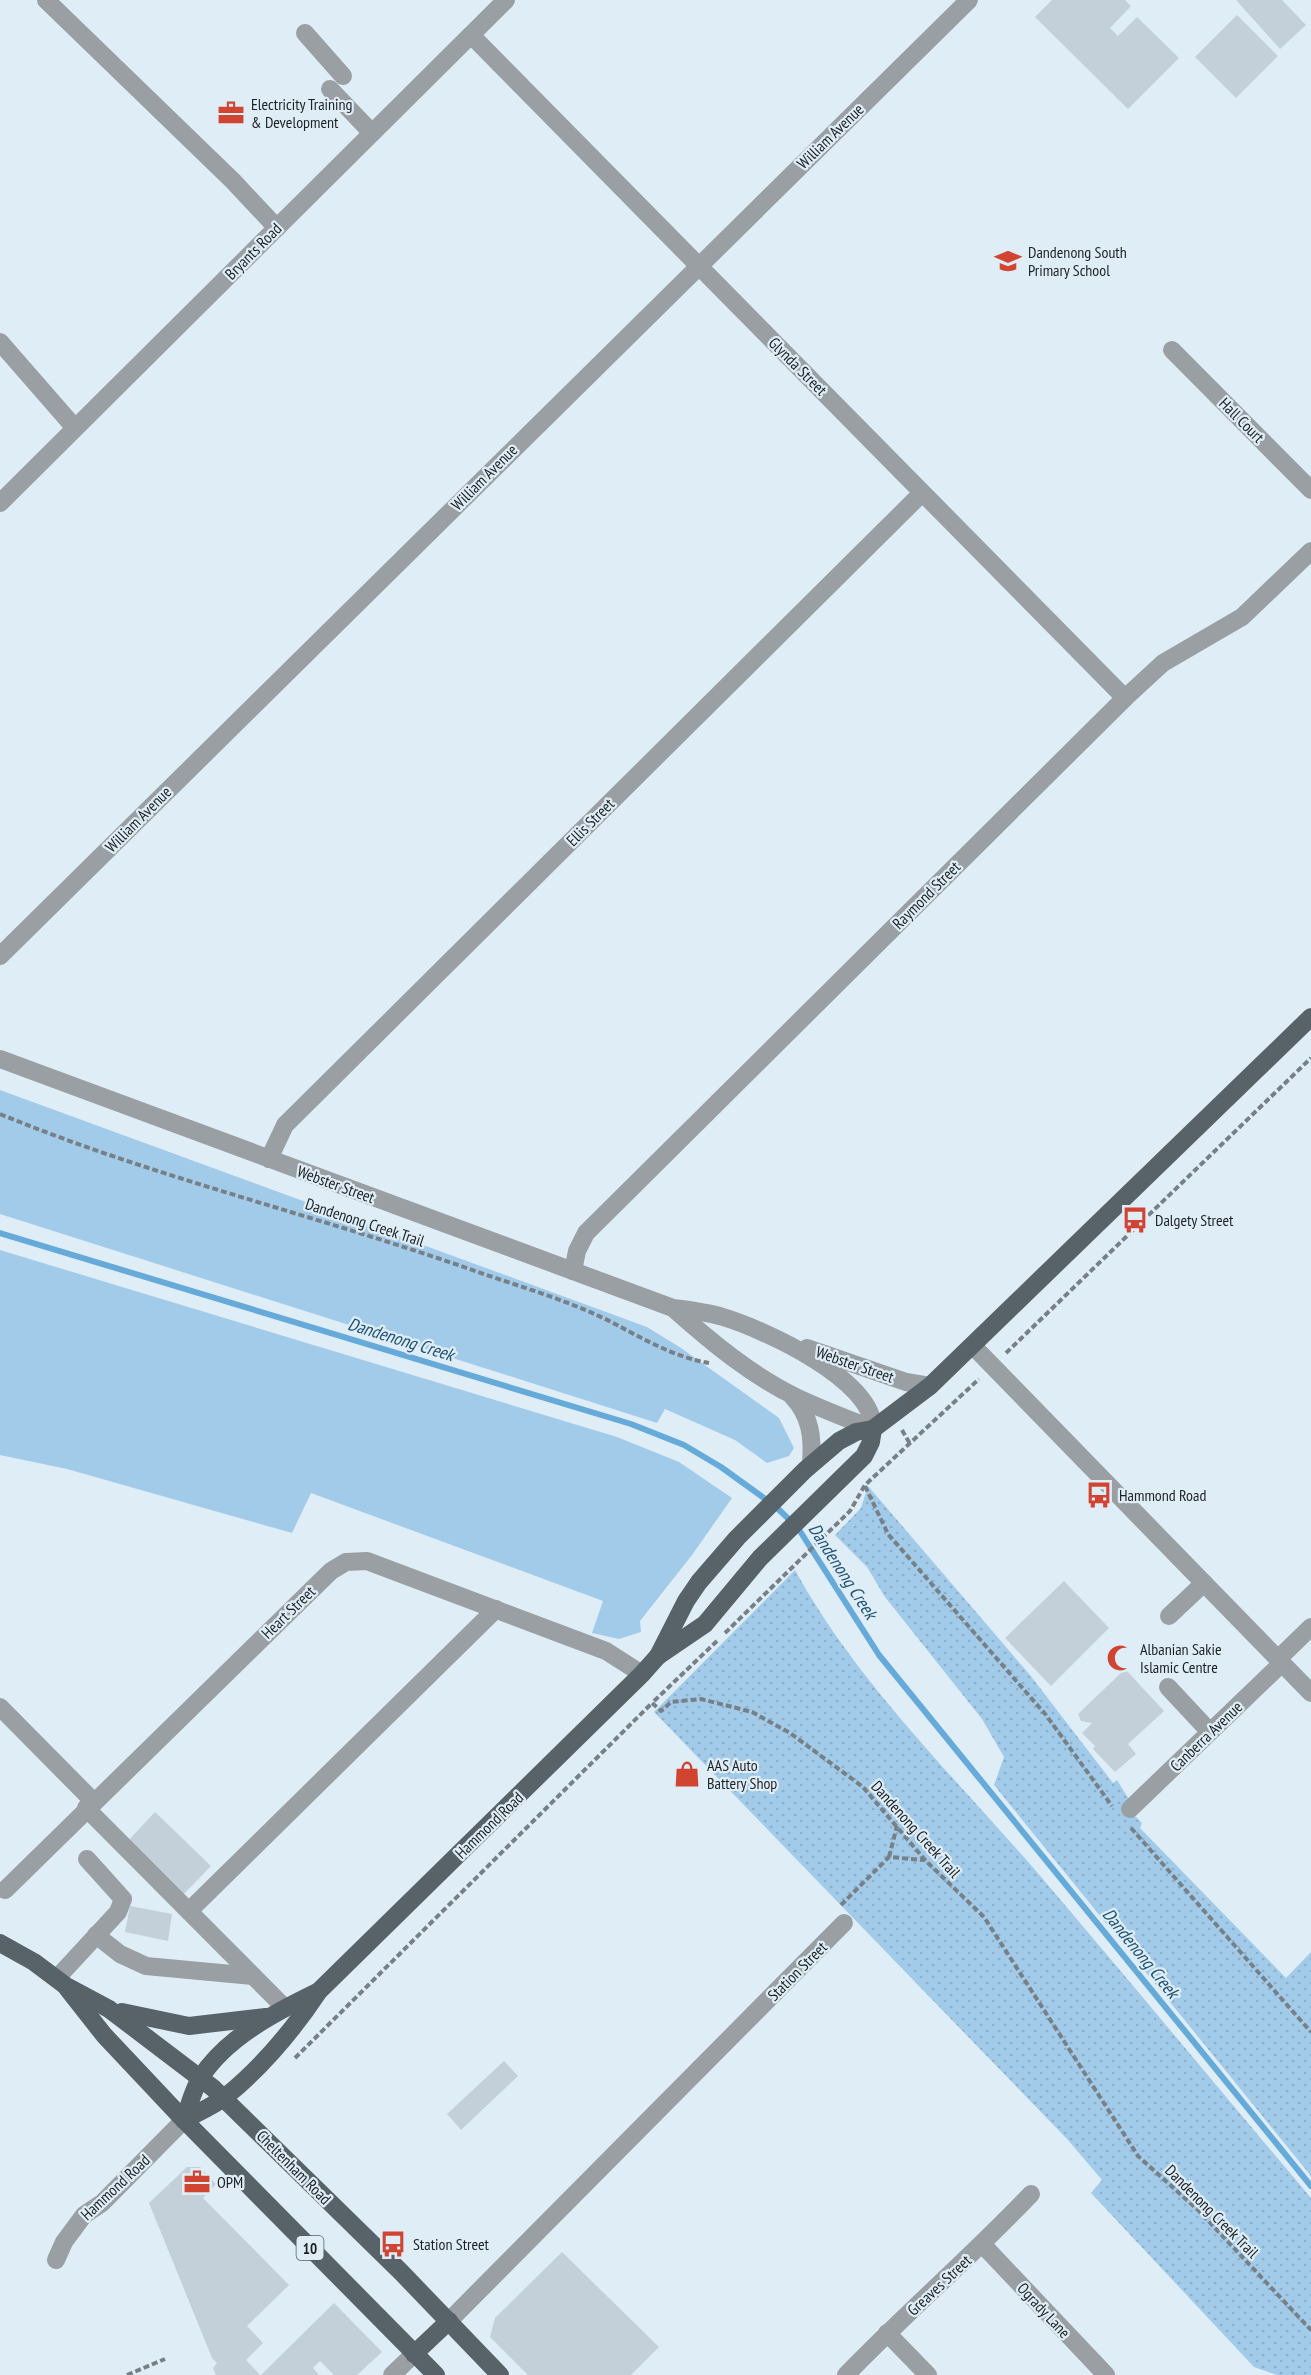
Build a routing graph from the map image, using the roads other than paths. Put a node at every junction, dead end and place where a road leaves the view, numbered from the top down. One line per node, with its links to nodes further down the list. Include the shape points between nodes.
1 (46, 0): 9 (street)
2 (506, 0): 5 (street, Bryants Road)
3 (969, 0): 10 (street, William Avenue)
4 (305, 33): 6 (street)
5 (471, 35): 8 (street, Bryants Road); 10 (street, Glynda Street)
6 (343, 76)
7 (330, 89): 8 (street)
8 (372, 133): 9 (street, Bryants Road)
9 (277, 228): 13 (street, Bryants Road)
10 (698, 266): 15 (street, Glynda Street); 19 (street, William Avenue)
11 (0, 342): 13 (street)
12 (1172, 350): 14 (street, Hall Court)
13 (75, 428): 16 (street, Bryants Road)
14 (1311, 490)
15 (922, 493): 18 (street, Glynda Street); 22 (street, Ellis Street, via 285,1125)
16 (0, 503)
17 (1311, 551): 18 (street, Raymond Street, via 1242,617 1162,663)
18 (1125, 698): 23 (street, Raymond Street, via 586,1233)
19 (0, 956)
20 (1311, 1017): 26 (main road, Hammond Road)
21 (0, 1059): 22 (street, Webster Street)
22 (269, 1159): 23 (street, Webster Street)
23 (573, 1271): 24 (street, Webster Street)
24 (673, 1308): 25 (street, Webster Street, via 724,1317); 28 (street, Webster Street, via 708,1339)
25 (780, 1340): 27 (street, Webster Street, via 906,1382); 29 (street, Webster Street, via 840,1378 870,1411)
26 (973, 1346): 27 (main road, Hammond Road); 31 (street)
27 (930, 1386): 29 (main road, Hammond Road)
28 (790, 1394): 29 (street, Webster Street); 30 (street, Webster Street, via 811,1428)
29 (873, 1429): 30 (main road, Hammond Road, via 843,1438); 35 (main road, Hammond Road, via 864,1456 760,1558 705,1624)
30 (808, 1467): 35 (main road, Hammond Road, via 709,1569 686,1600)
31 (1204, 1583): 33 (street); 36 (street)
32 (496, 1609): 37 (street, Heart Street, via 612,1653); 42 (street, Heart Street, via 367,1561 342,1564); 46 (street)
33 (1169, 1616)
34 (1311, 1627): 36 (street, Canberra Avenue)
35 (658, 1656): 37 (main road, Hammond Road)
36 (1280, 1661): 39 (street); 41 (street, Canberra Avenue)
37 (642, 1674): 52 (main road, Hammond Road)
38 (1168, 1687): 41 (street)
39 (1311, 1693)
40 (0, 1707): 42 (street)
41 (1210, 1732): 43 (street, Canberra Avenue)
42 (90, 1805): 45 (street, Heart Street); 46 (street)
43 (1123, 1814)
44 (87, 1859): 48 (street, via 123,1899 118,1912)
45 (5, 1890)
46 (189, 1911): 50 (street)
47 (844, 1923): 61 (street, Station Street)
48 (96, 1935): 50 (street, via 120,1954 146,1966); 51 (street)
49 (0, 1943): 51 (main road, Cheltenham Road / 10)
50 (253, 1976): 54 (street)
51 (62, 1982): 53 (main road, Cheltenham Road / 10); 57 (main road, Cheltenham Road / 10, via 104,2035)
52 (319, 1991): 54 (main road, Hammond Road); 56 (main road, Hammond Road, via 285,2036)
53 (108, 2008): 54 (main road, via 183,2026 222,2024); 55 (main road, Cheltenham Road / 10)
54 (278, 2012): 55 (main road, Hammond Road, via 236,2042)
55 (200, 2077): 56 (main road, Cheltenham Road / 10); 57 (main road)
56 (224, 2098): 57 (main road, Hammond Road); 61 (main road, Cheltenham Road / 10)
57 (184, 2120): 60 (street, Hammond Road, via 102,2203 80,2219); 63 (main road, Cheltenham Road / 10)
58 (1031, 2194): 59 (street, Greaves Street)
59 (983, 2245): 62 (street, Greaves Street); 69 (street, Ogrady Lane)
60 (56, 2260)
61 (449, 2321): 63 (main road, Station Street); 66 (main road, Cheltenham Road / 10)
62 (887, 2333): 67 (street, Greaves Street); 68 (street)
63 (414, 2354): 64 (street, Station Street); 65 (main road, Cheltenham Road / 10)
64 (393, 2375)
65 (436, 2375)
66 (500, 2375)
67 (846, 2375)
68 (928, 2375)
69 (1106, 2375)

